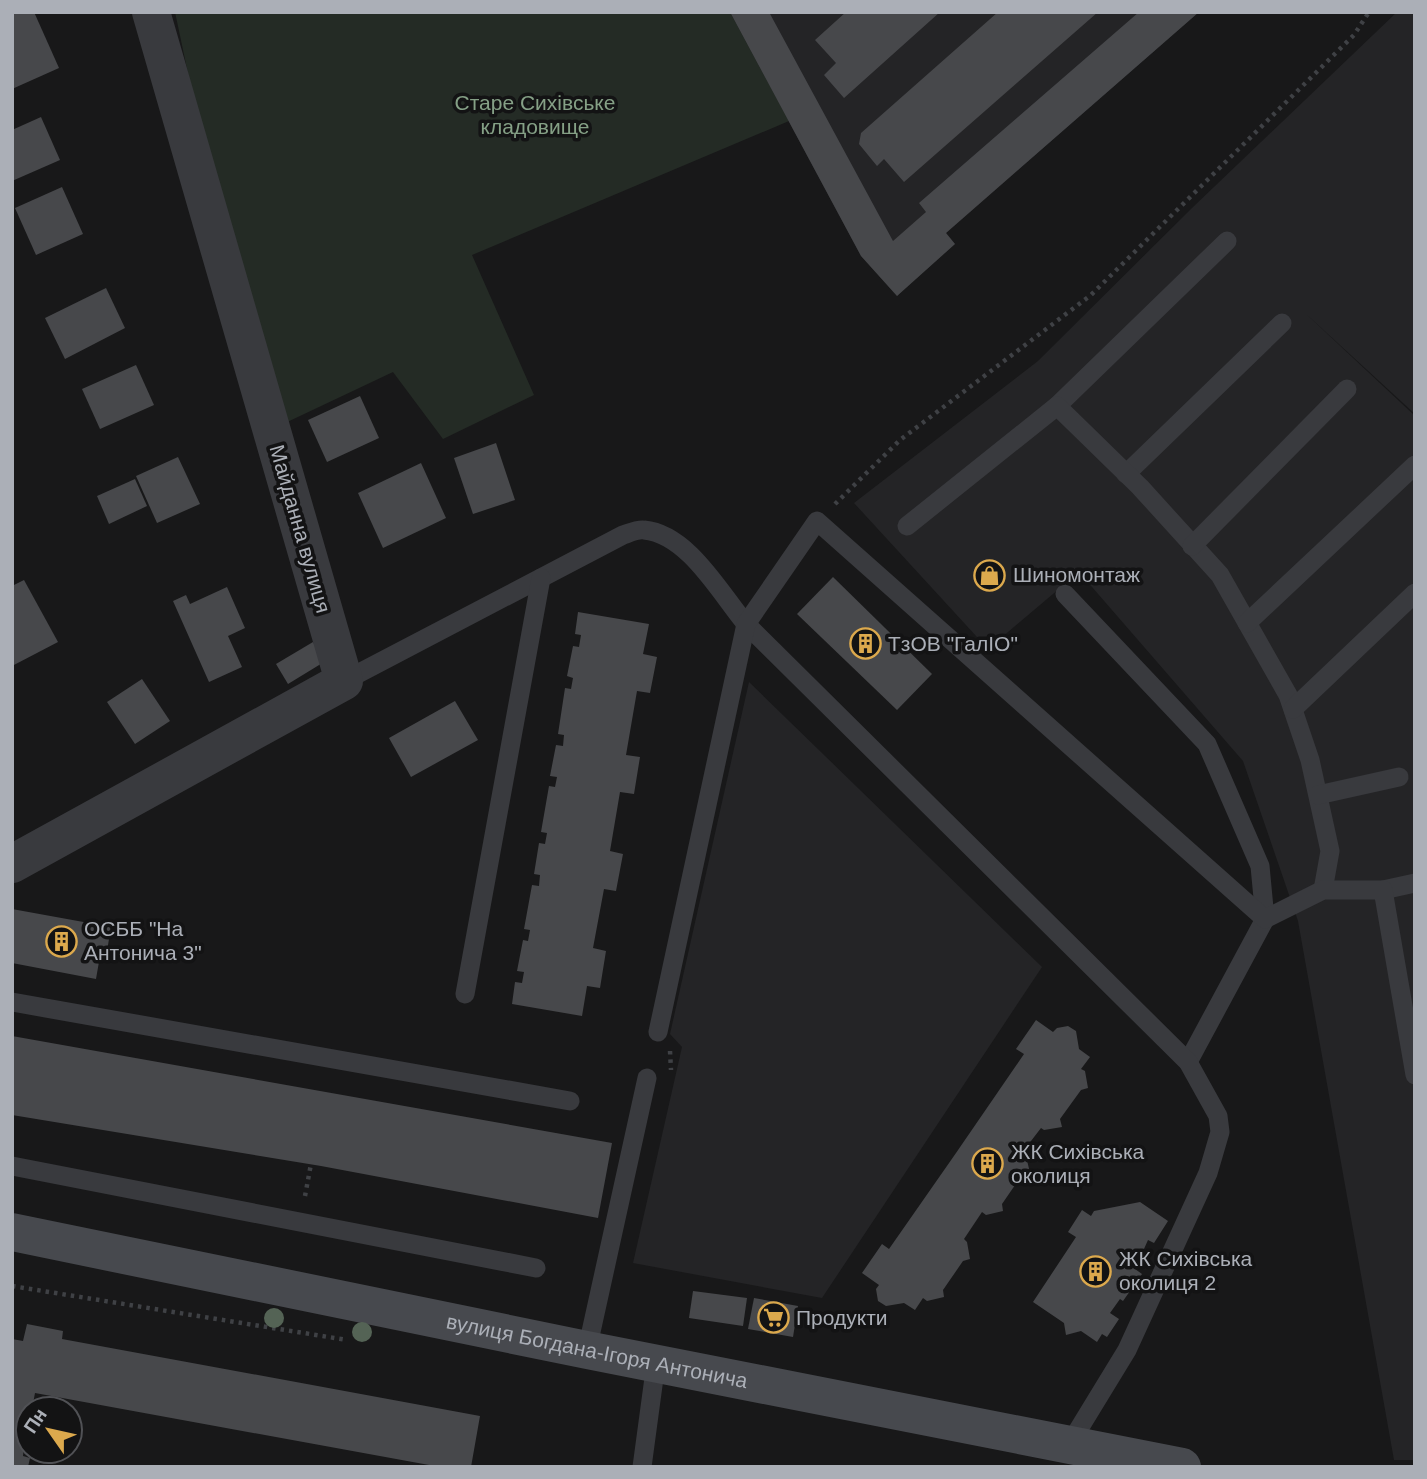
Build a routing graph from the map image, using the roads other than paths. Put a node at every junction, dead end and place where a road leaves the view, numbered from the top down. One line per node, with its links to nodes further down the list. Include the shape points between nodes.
1 (151, 12): 15 (street, Майданна вулиця)
2 (1227, 241): 5 (lane)
3 (1282, 323): 7 (lane)
4 (1347, 389): 9 (lane)
5 (1058, 406): 7 (lane); 8 (lane)
6 (1415, 465): 13 (lane)
7 (1126, 474): 9 (lane)
8 (906, 527)
9 (1192, 546): 13 (lane, via 1220,575)
10 (541, 578): 14 (lane, via 623,534 642,529 676,543); 15 (lane); 25 (lane)
11 (1415, 593): 16 (lane)
12 (1065, 594): 23 (lane, via 1207,744 1261,866)
13 (1247, 623): 16 (lane)
14 (746, 625): 23 (lane, via 817,521); 27 (lane); 28 (lane)
15 (344, 681): 19 (street)
16 (1293, 709): 18 (lane)
17 (1399, 777): 18 (lane)
18 (1318, 795): 21 (lane, via 1330,851)
19 (12, 864)
20 (1415, 883): 22 (lane)
21 (1323, 890): 22 (lane); 23 (lane)
22 (1383, 890): 24 (lane)
23 (1265, 919): 28 (lane)
24 (1407, 982): 29 (lane)
25 (466, 994)
26 (12, 1002): 31 (lane)
27 (658, 1032)
28 (1188, 1062): 37 (lane, via 1218,1116 1220,1132 1208,1173 1127,1350)
29 (1415, 1075)
30 (648, 1078): 35 (lane)
31 (570, 1101)
32 (12, 1166): 34 (lane)
33 (12, 1232): 35 (main road, вулиця Богдана-Ігоря Антонича)
34 (536, 1268)
35 (587, 1350): 36 (main road, вулиця Богдана-Ігоря Антонича)
36 (656, 1363): 37 (main road, вулиця Богдана-Ігоря Антонича); 38 (lane)
37 (1069, 1446): 39 (main road, вулиця Богдана-Ігоря Антонича)
38 (642, 1467)
39 (1182, 1467)

